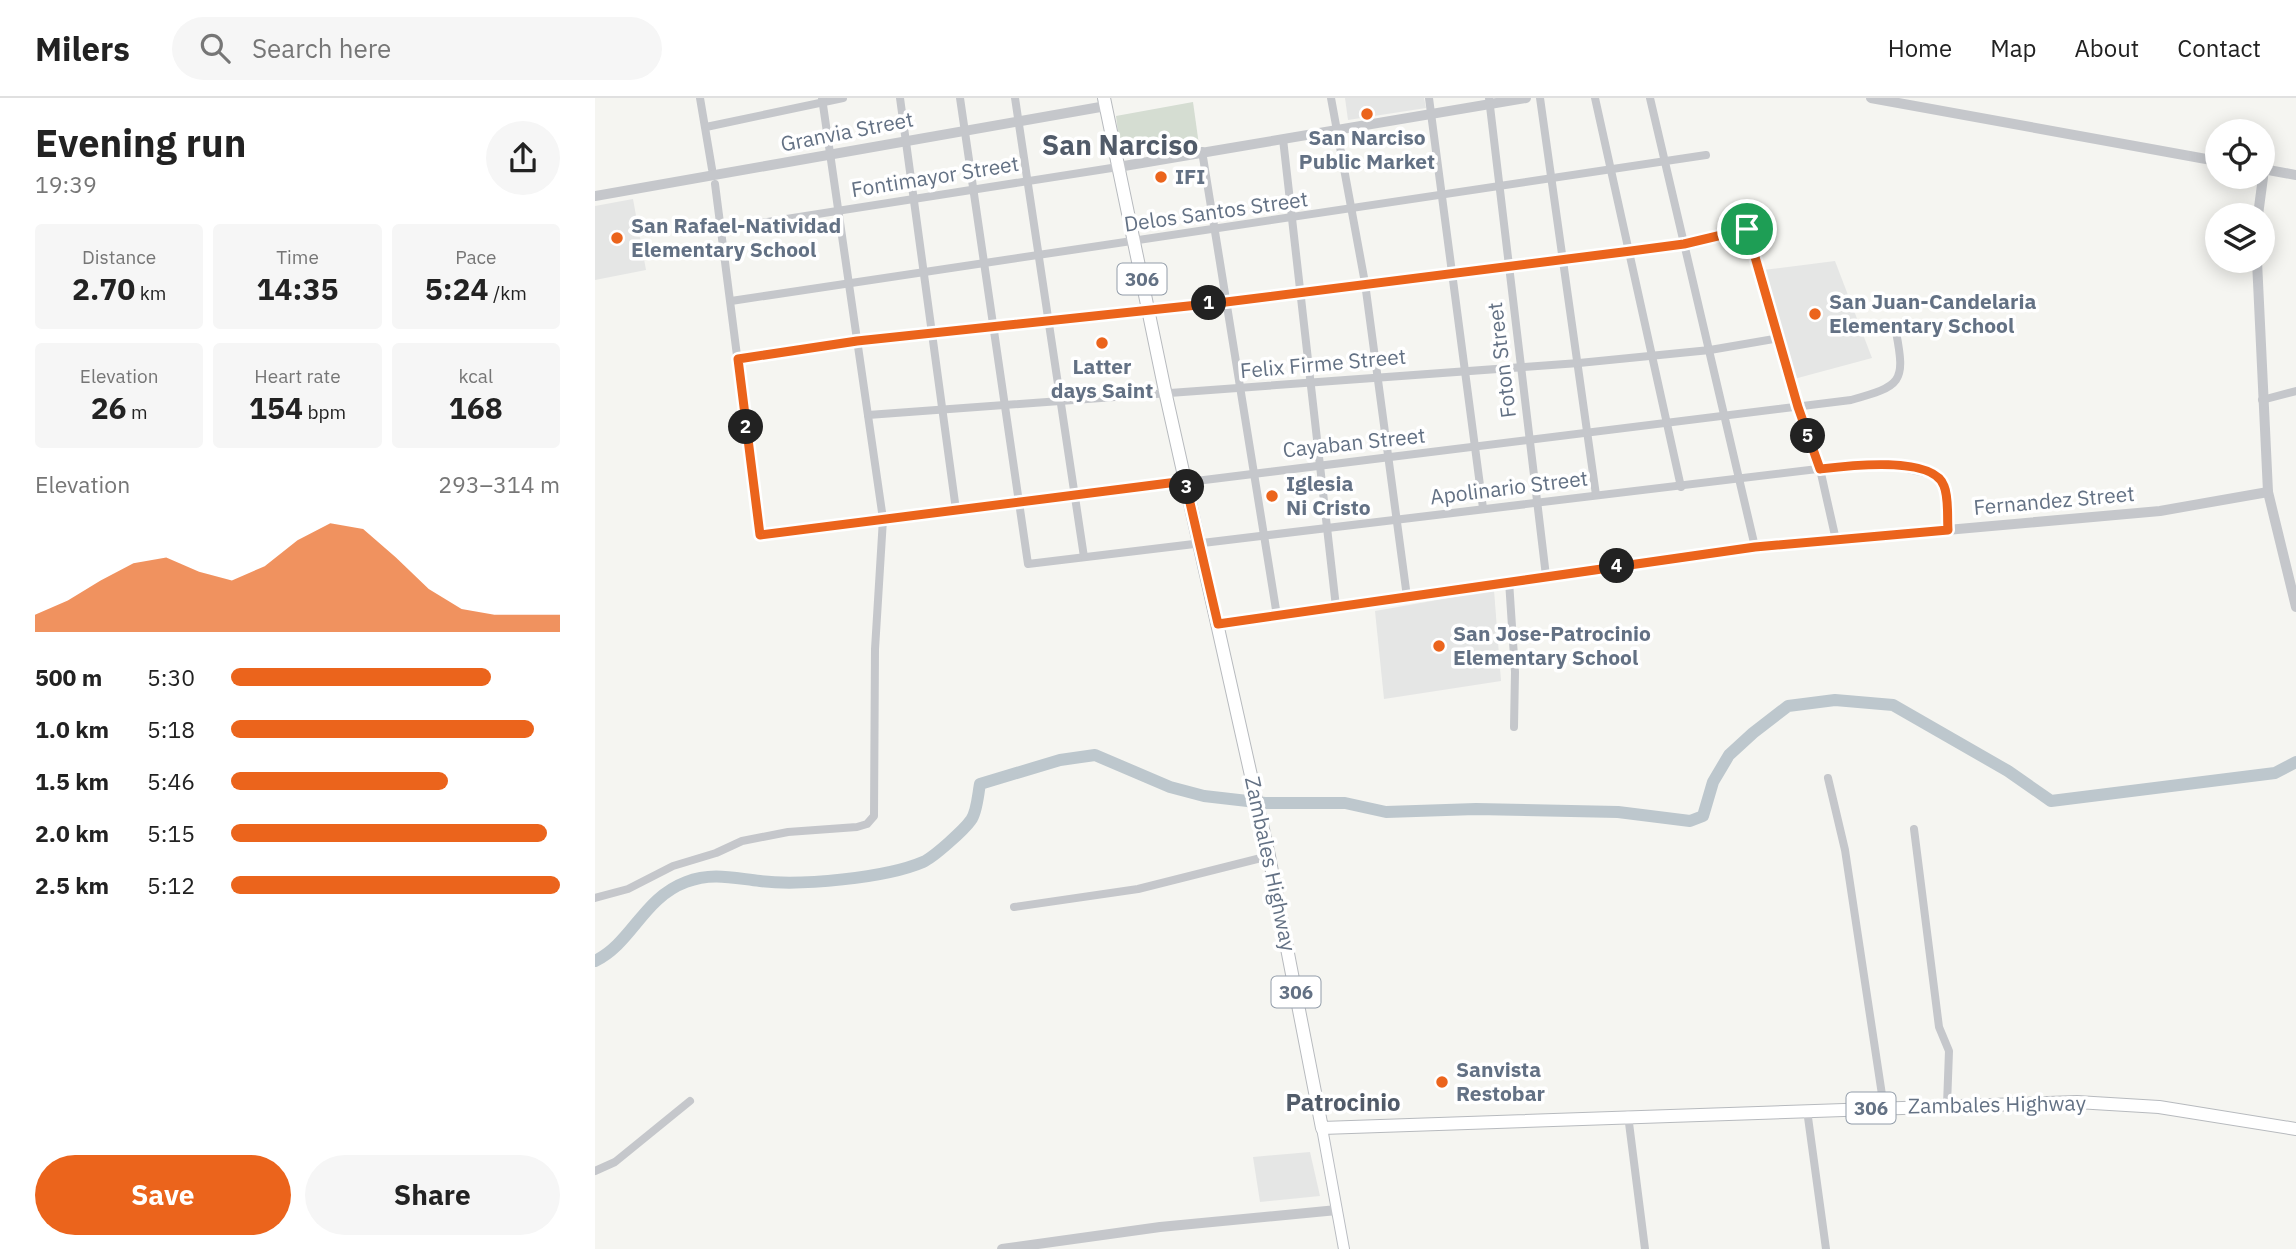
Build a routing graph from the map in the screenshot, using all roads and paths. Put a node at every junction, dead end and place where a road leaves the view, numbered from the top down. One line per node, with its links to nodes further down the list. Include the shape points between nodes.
1 (701, 98): 18 (street)
2 (843, 98): 13 (street)
3 (899, 98): 22 (street)
4 (960, 98): 20 (street)
5 (1015, 98): 17 (street)
6 (1331, 98): 19 (street)
7 (1429, 98): 16 (street)
8 (1526, 98): 14 (street, Fontimayor Street)
9 (1539, 98): 33 (street)
10 (1595, 98): 30 (street)
11 (1650, 98): 27 (street)
12 (1871, 98): 26 (street)
13 (822, 100): 18 (street); 24 (street)
14 (1489, 101): 16 (street, Fontimayor Street); 36 (street, Foton Street)
15 (1105, 102): 17 (street, Granvia Street); 28 (main road, Zambales Highway / 306)
16 (1431, 113): 19 (street, Fontimayor Street); 38 (street)
17 (1019, 120): 20 (street, Granvia Street); 34 (street)
18 (706, 127): 29 (street)
19 (1335, 128): 21 (street, Fontimayor Street); 41 (street)
20 (964, 129): 22 (street, Granvia Street); 37 (street)
21 (1283, 139): 23 (street, Fontimayor Street); 43 (street)
22 (906, 141): 24 (street, Granvia Street); 40 (street)
23 (1202, 151): 28 (street, Fontimayor Street); 45 (street)
24 (831, 155): 39 (street, Granvia Street); 42 (street)
25 (1706, 155): 27 (street, Delos Santos Street)
26 (2205, 159)
27 (1663, 161): 30 (street, Delos Santos Street); 47 (street)
28 (1118, 167): 34 (street, Fontimayor Street); 46 (main road, Zambales Highway / 306)
29 (712, 169)
30 (1610, 169): 33 (street, Delos Santos Street); 48 (street)
31 (2275, 171): 32 (street)
32 (2296, 176)
33 (1551, 177): 36 (street, Delos Santos Street); 50 (street)
34 (1028, 181): 37 (street, Fontimayor Street); 49 (street)
35 (715, 184): 44 (street)
36 (1499, 185): 38 (street, Delos Santos Street); 52 (street, Foton Street)
37 (973, 190): 40 (street, Fontimayor Street); 51 (street)
38 (1443, 194): 41 (street, Delos Santos Street); 54 (street)
39 (595, 196)
40 (915, 199): 42 (street, Fontimayor Street); 53 (street)
41 (1351, 209): 43 (street, Delos Santos Street); 57 (street)
42 (840, 211): 44 (street, Fontimayor Street); 56 (street)
43 (1293, 219): 45 (street, Delos Santos Street); 58 (street)
44 (722, 229): 59 (street)
45 (1214, 230): 46 (street, Delos Santos Street); 60 (street)
46 (1134, 242): 49 (street, Delos Santos Street); 61 (main road, Zambales Highway / 306)
47 (1684, 244): 48 (street); 66 (street, via 1747,229); 68 (street)
48 (1631, 251): 50 (street); 69 (street)
49 (1040, 256): 51 (street, Delos Santos Street); 62 (street)
50 (1562, 259): 52 (street); 71 (street)
51 (985, 264): 53 (street, Delos Santos Street); 63 (street)
52 (1508, 266): 54 (street); 72 (street, Foton Street)
53 (925, 272): 56 (street, Delos Santos Street); 64 (street)
54 (1453, 272): 57 (street); 73 (street)
55 (2257, 273): 79 (street)
56 (848, 282): 59 (street, Delos Santos Street); 67 (street)
57 (1365, 283): 58 (street); 74 (street)
58 (1301, 292): 60 (street); 75 (street)
59 (731, 301): 70 (street)
60 (1226, 302): 61 (street); 76 (street)
61 (1148, 308): 62 (street); 77 (main road, Zambales Highway / 306)
62 (1048, 320): 63 (street); 80 (street)
63 (993, 326): 64 (street); 81 (street)
64 (932, 332): 67 (street); 83 (street)
65 (1896, 332): 82 (street, Cayaban Street, via 1903,368 1898,379 1870,395)
66 (1780, 338): 68 (street, Felix Firme Street); 82 (street)
67 (857, 341): 70 (street); 85 (street)
68 (1710, 349): 69 (street, Felix Firme Street); 84 (street)
69 (1654, 356): 71 (street, Felix Firme Street); 86 (street)
70 (738, 359): 104 (street, Cayaban Street, via 760,535)
71 (1579, 363): 72 (street, Felix Firme Street); 87 (street)
72 (1520, 367): 73 (street, Felix Firme Street); 88 (street, Foton Street)
73 (1466, 370): 74 (street, Felix Firme Street); 89 (street)
74 (1378, 377): 75 (street, Felix Firme Street); 90 (street)
75 (1311, 383): 76 (street, Felix Firme Street); 91 (street)
76 (1240, 389): 77 (street, Felix Firme Street); 93 (street)
77 (1165, 391): 80 (street, Felix Firme Street); 94 (main road, Zambales Highway / 306)
78 (2296, 391): 79 (street)
79 (2262, 400): 97 (street)
80 (1061, 402): 81 (street, Felix Firme Street); 98 (street)
81 (1005, 406): 83 (street, Felix Firme Street); 100 (street)
82 (1798, 407): 84 (street, Cayaban Street); 92 (street)
83 (942, 410): 85 (street, Felix Firme Street); 103 (street)
84 (1724, 414): 86 (street, Cayaban Street); 95 (street)
85 (868, 415): 104 (street)
86 (1668, 422): 87 (street, Cayaban Street); 96 (street)
87 (1588, 433): 88 (street, Cayaban Street); 99 (street)
88 (1529, 440): 89 (street, Cayaban Street); 101 (street, Foton Street)
89 (1477, 447): 90 (street, Cayaban Street); 102 (street)
90 (1390, 457): 91 (street, Cayaban Street); 105 (street)
91 (1320, 464): 93 (street, Cayaban Street); 106 (street)
92 (1820, 469): 95 (street, Apolinario Street); 107 (street, Apolinario Street, via 1876,462 1935,475 1944,485); 109 (street)
93 (1254, 472): 94 (street, Cayaban Street); 108 (street)
94 (1185, 481): 98 (street, Cayaban Street); 110 (main road, Zambales Highway / 306)
95 (1737, 481): 96 (street, Apolinario Street); 111 (street)
96 (1681, 486): 99 (street, Apolinario Street)
97 (2268, 492): 107 (street, Fernandez Street, via 2160,511); 117 (street)
98 (1075, 495): 100 (street, Cayaban Street); 112 (street)
99 (1596, 495): 101 (street, Apolinario Street)
100 (1019, 502): 103 (street, Cayaban Street); 112 (street, Apolinario Street, via 1028,564)
101 (1537, 502): 102 (street, Apolinario Street); 113 (street, Foton Street)
102 (1483, 508): 105 (street, Apolinario Street)
103 (956, 510): 104 (street, Cayaban Street)
104 (883, 519): 124 (street, via 875,649 874,816 857,827 742,841 673,866 628,889)
105 (1399, 519): 106 (street, Apolinario Street); 115 (street)
106 (1327, 527): 108 (street, Apolinario Street); 116 (street)
107 (1948, 530): 109 (street, Fernandez Street)
108 (1264, 534): 110 (street, Apolinario Street); 118 (street)
109 (1836, 540): 111 (street, Fernandez Street)
110 (1199, 542): 112 (street, Apolinario Street); 119 (main road, Zambales Highway / 306)
111 (1755, 547): 113 (street, Fernandez Street)
112 (1084, 558)
113 (1546, 576): 114 (street, Fernandez Street)
114 (1509, 581): 115 (street, Fernandez Street); 120 (street)
115 (1407, 597): 116 (street, Fernandez Street)
116 (1336, 607): 118 (street, Fernandez Street)
117 (2296, 607)
118 (1277, 616): 119 (street, Fernandez Street)
119 (1218, 624): 123 (main road, Zambales Highway / 306)
120 (1514, 727)
121 (1828, 778): 128 (street, via 1845,850)
122 (1914, 829): 127 (street, via 1939,1027 1949,1051)
123 (1269, 856): 125 (street, via 1138,889); 131 (main road, Zambales Highway / 306)
124 (595, 898)
125 (1014, 907)
126 (690, 1101): 133 (street, via 615,1162)
127 (1947, 1105): 128 (main road, Zambales Highway / 306); 132 (main road, Zambales Highway / 306, via 2119,1104)
128 (1884, 1108): 129 (main road, Zambales Highway / 306)
129 (1807, 1110): 130 (main road, Zambales Highway / 306); 138 (street)
130 (1628, 1115): 131 (main road, Zambales Highway / 306); 137 (street)
131 (1322, 1128): 134 (main road)
132 (2296, 1129)
133 (595, 1171)
134 (1337, 1210): 135 (street, via 1160,1227); 136 (main road)
135 (1002, 1249)
136 (1344, 1249)
137 (1645, 1249)
138 (1826, 1249)

